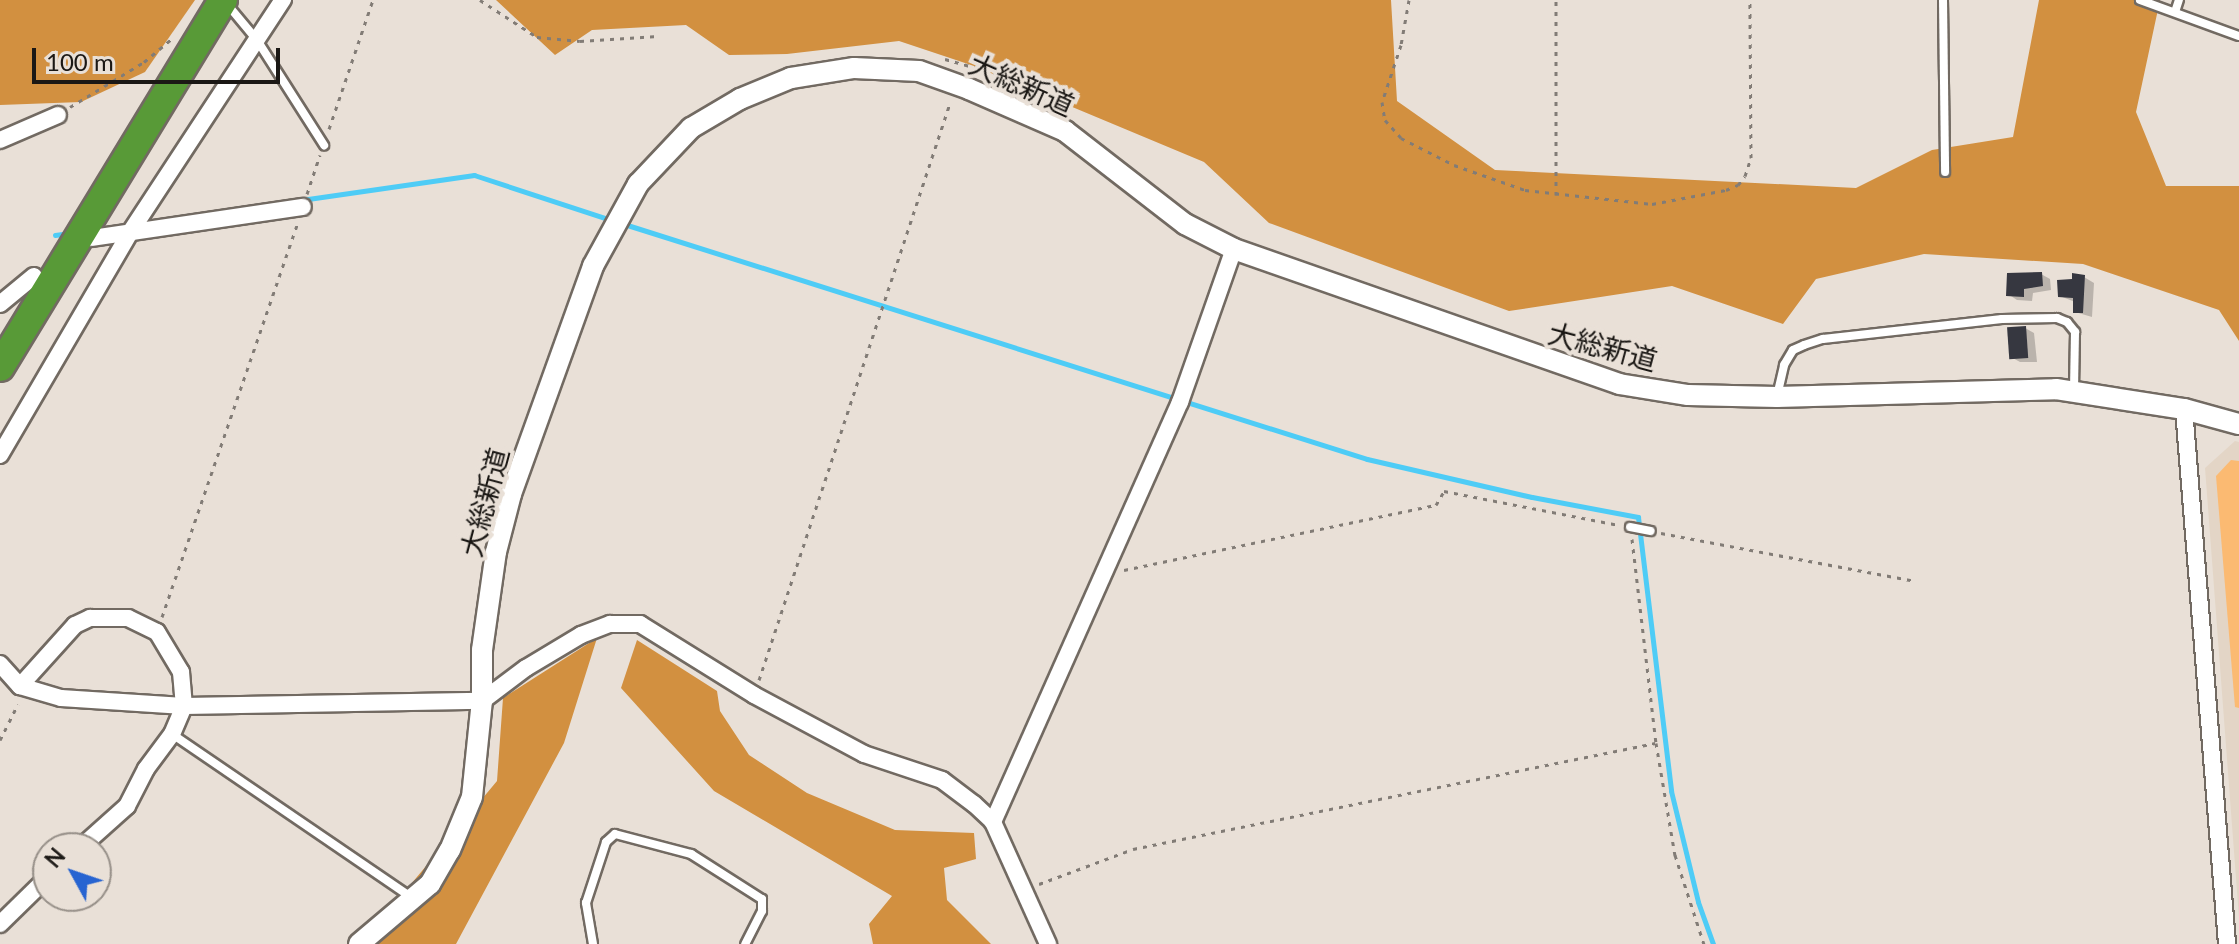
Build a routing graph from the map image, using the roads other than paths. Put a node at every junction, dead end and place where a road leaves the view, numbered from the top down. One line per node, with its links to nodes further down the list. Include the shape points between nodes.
1 (223, 0): 8 (lane); 15 (highway)
2 (283, 0): 8 (street)
3 (1943, 0): 12 (lane)
4 (2140, 0): 6 (lane)
5 (2179, 0): 6 (lane)
6 (2175, 12): 7 (lane)
7 (2239, 36)
8 (257, 40): 11 (lane); 14 (street)
9 (58, 115): 10 (street)
10 (0, 140)
11 (324, 145)
12 (1945, 172)
13 (303, 207): 14 (street)
14 (131, 231): 15 (street); 24 (street)
15 (84, 234): 19 (highway)
16 (1234, 249): 21 (street, 大総新道, via 1619,384 1688,395); 29 (street, 大総新道, via 1185,224 1065,131 919,71 854,68 791,78 740,99 691,128 638,184 593,266 511,494 496,552 482,650); 32 (street, via 1180,402)
17 (34, 276): 18 (street)
18 (0, 304)
19 (0, 367)
20 (2074, 392): 21 (street, 大総新道); 21 (lane, via 2075,332 2057,318 1823,339 1793,350); 22 (street, 大総新道)
21 (1777, 397)
22 (2184, 409): 23 (street, 大総新道); 41 (street)
23 (2239, 424)
24 (0, 455)
25 (1631, 527): 26 (lane)
26 (1651, 531)
27 (0, 664): 28 (street)
28 (20, 686): 30 (street, via 61,698); 30 (street, via 75,625 90,618 128,618 157,632 181,672)
29 (482, 701): 30 (street); 32 (street, via 581,635 610,624 640,624 754,695 864,754 942,780); 35 (street, 大総新道, via 472,797 450,850)
30 (184, 706): 31 (street)
31 (172, 734): 33 (street, via 127,806); 35 (lane)
32 (993, 822): 40 (street)
33 (98, 832)
34 (32, 893): 36 (street)
35 (415, 900): 37 (street, 大総新道)
36 (0, 924)
37 (359, 944)
38 (593, 944): 39 (lane, via 586,903 606,842 615,834 691,854 762,899 762,911)
39 (745, 944)
40 (1048, 944)
41 (2227, 944)

